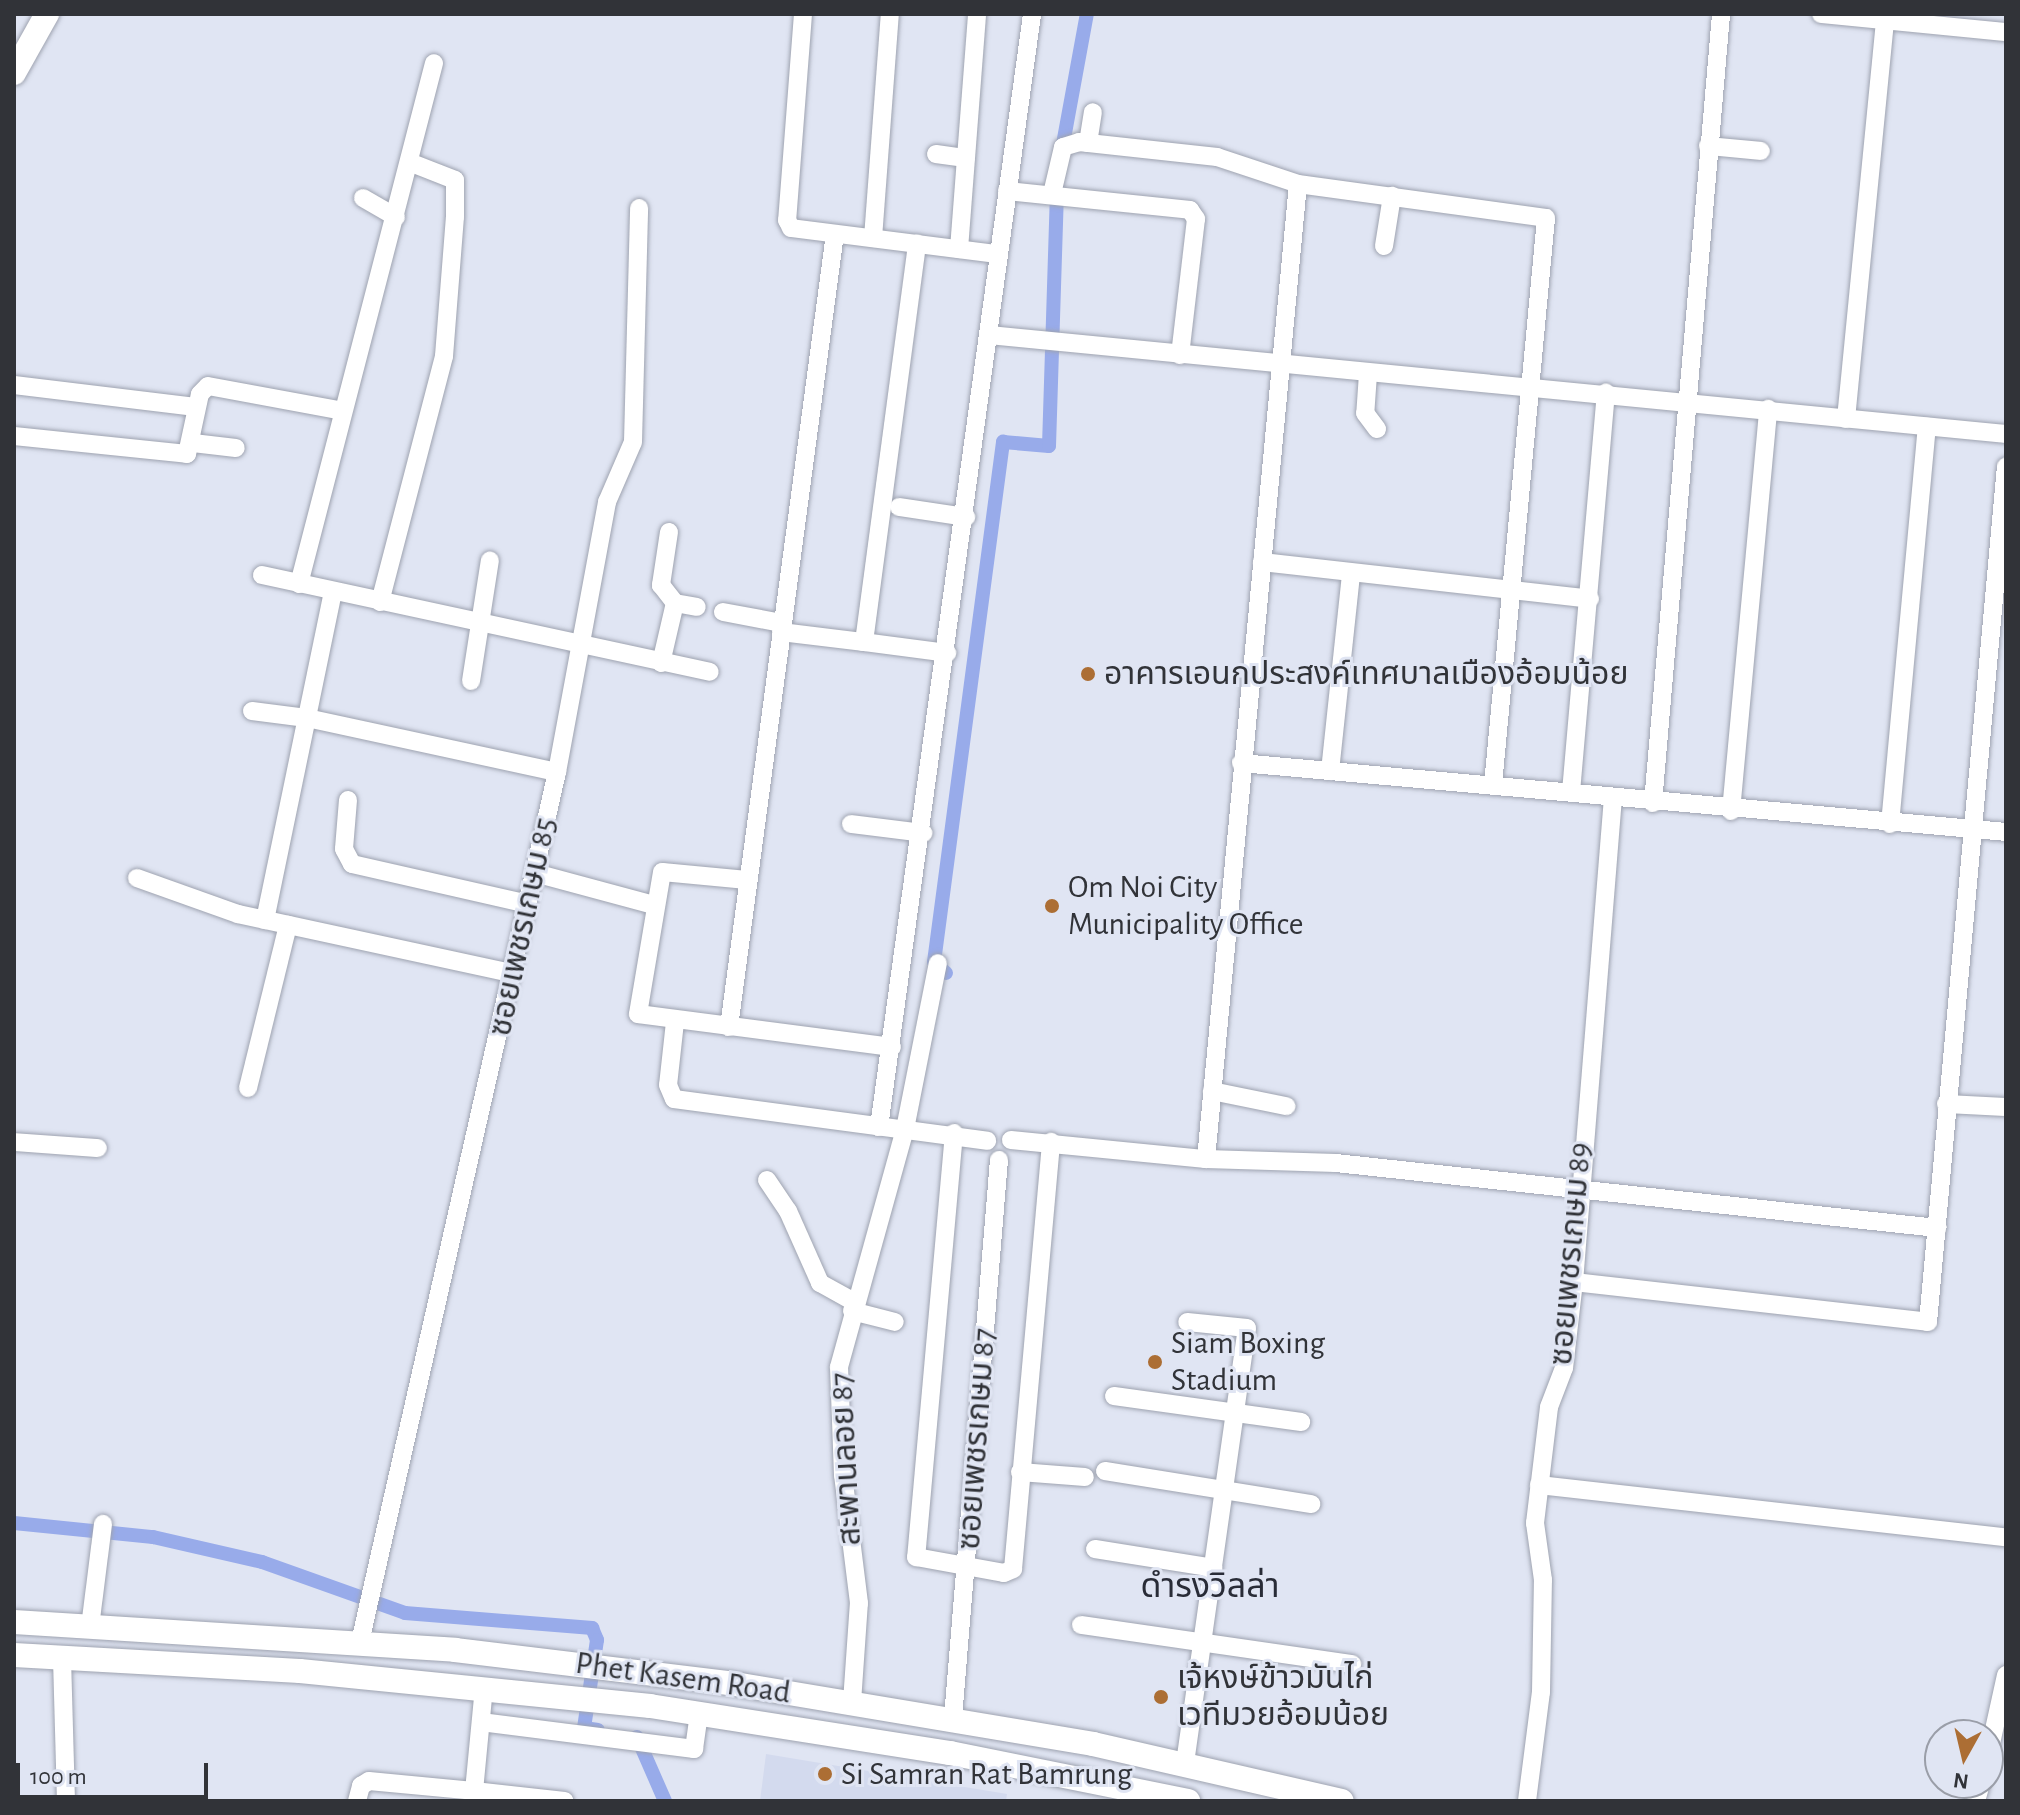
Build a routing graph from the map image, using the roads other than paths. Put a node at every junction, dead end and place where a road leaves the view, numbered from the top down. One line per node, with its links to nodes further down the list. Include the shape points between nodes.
1 (47, 14): 11 (main road)
2 (803, 14): 26 (street, via 787,220 793,229)
3 (890, 14): 27 (street)
4 (977, 14): 17 (street)
5 (1032, 14): 20 (street)
6 (1721, 14): 14 (street)
7 (1821, 14): 8 (street)
8 (1885, 21): 9 (street); 43 (street)
9 (2006, 32)
10 (434, 63): 18 (street)
11 (14, 73)
12 (1093, 112): 13 (street)
13 (1088, 143): 19 (street, via 1217,157); 21 (street, via 1063,147)
14 (1708, 146): 15 (street); 39 (street)
15 (1761, 151)
16 (936, 154): 17 (street)
17 (966, 158): 30 (street)
18 (409, 162): 25 (street); 62 (street, via 455,180 455,217 444,356)
19 (1298, 184): 22 (street); 34 (street)
20 (1007, 191): 21 (street); 31 (street)
21 (1052, 194): 33 (street, via 1190,210 1196,219)
22 (1392, 196): 29 (street); 37 (street, via 1546,218)
23 (363, 198): 25 (street)
24 (639, 208): 69 (street, ซอยเพชรเกษม 85, via 633,442 607,502)
25 (396, 217): 42 (street)
26 (835, 234): 27 (street); 67 (street)
27 (873, 238): 28 (street)
28 (917, 244): 30 (street); 68 (street)
29 (1384, 246)
30 (959, 249): 31 (street)
31 (998, 254): 32 (street)
32 (989, 335): 33 (street); 52 (street)
33 (1180, 355): 34 (street)
34 (1283, 367): 35 (street); 55 (street)
35 (1368, 374): 37 (street); 45 (street, via 1365,413)
36 (14, 385): 40 (street)
37 (1528, 388): 38 (street); 59 (street)
38 (1606, 393): 39 (street); 61 (street)
39 (1686, 404): 41 (street); 83 (street)
40 (196, 407): 42 (street, via 208,386); 48 (street)
41 (1768, 409): 43 (street); 84 (street)
42 (343, 411): 58 (street)
43 (1846, 419): 44 (street)
44 (1927, 427): 46 (street); 86 (street)
45 (1377, 429)
46 (2006, 434)
47 (14, 436): 48 (street, via 183,454)
48 (193, 443): 49 (street)
49 (236, 448)
50 (2006, 467): 87 (street)
51 (899, 507): 52 (street)
52 (966, 517): 70 (street)
53 (669, 532): 63 (street, via 661,585)
54 (490, 560): 66 (street)
55 (1262, 562): 56 (street); 76 (street)
56 (1351, 573): 59 (street); 77 (street)
57 (262, 575): 58 (street)
58 (299, 584): 60 (street)
59 (1511, 590): 61 (street); 79 (street)
60 (333, 592): 62 (street); 75 (street)
61 (1590, 599): 80 (street)
62 (380, 602): 66 (street)
63 (675, 603): 64 (street); 71 (street)
64 (697, 607)
65 (723, 612): 67 (street)
66 (479, 623): 69 (street); 73 (street)
67 (782, 627): 68 (street); 92 (street)
68 (864, 642): 70 (street)
69 (584, 647): 71 (street); 78 (street, ซอยเพชรเกษม 85)
70 (947, 653): 89 (street)
71 (661, 663): 72 (street)
72 (710, 672)
73 (471, 681)
74 (252, 711): 75 (street)
75 (307, 718): 78 (street); 95 (street)
76 (1241, 763): 77 (street); 103 (street)
77 (1330, 771): 79 (street)
78 (557, 772): 90 (street, ซอยเพชรเกษม 85)
79 (1493, 785): 80 (street)
80 (1571, 792): 81 (street)
81 (1613, 799): 83 (street); 118 (street, ซอยเพชรเกษม 89)
82 (348, 800): 93 (street, via 344,849 352,864)
83 (1653, 803): 84 (street)
84 (1731, 811): 86 (street)
85 (851, 824): 89 (street)
86 (1890, 824): 87 (street)
87 (1973, 829): 88 (street); 104 (street)
88 (2006, 832)
89 (923, 833): 101 (street)
90 (535, 873): 93 (street, ซอยเพชรเกษม 85); 94 (street)
91 (137, 878): 95 (street)
92 (747, 880): 94 (street, via 666,871); 100 (street)
93 (528, 904): 98 (street, ซอยเพชรเกษม 85)
94 (654, 905): 99 (street, via 638,1014)
95 (265, 920): 96 (street)
96 (288, 925): 98 (street); 102 (street)
97 (938, 963): 108 (street, สะพานลอย 87)
98 (511, 973): 141 (street, ซอยเพชรเกษม 85)
99 (675, 1022): 100 (street); 107 (street, via 668,1085 674,1099)
100 (729, 1027): 101 (street)
101 (892, 1047): 107 (street)
102 (248, 1088)
103 (1212, 1091): 105 (street); 115 (street)
104 (1946, 1104): 106 (street); 119 (street)
105 (1286, 1106)
106 (2006, 1107)
107 (879, 1127): 108 (street)
108 (905, 1129): 109 (street); 121 (street, สะพานลอย 87)
109 (954, 1133): 111 (street); 136 (street, via 916,1557)
110 (1011, 1140): 111 (street, via 999,1133); 113 (street); 116 (street, via 1010,1155)
111 (987, 1141): 116 (street, via 988,1154)
112 (14, 1142): 114 (street)
113 (1051, 1142): 115 (street); 128 (street)
114 (98, 1148)
115 (1206, 1159): 118 (street, via 1336,1163)
116 (999, 1160): 136 (street, ซอยเพชรเกษม 87)
117 (767, 1180): 121 (street, via 788,1211 820,1283)
118 (1577, 1192): 119 (street); 120 (street, ซอยเพชรเกษม 89)
119 (1937, 1228): 120 (street, via 1924,1324)
120 (1574, 1282): 130 (street, ซอยเพชรเกษม 89, via 1564,1368 1549,1407)
121 (853, 1306): 122 (street); 148 (street, สะพานลอย 87, via 839,1367 843,1475 859,1603)
122 (895, 1322)
123 (1187, 1322): 125 (street, via 1247,1328)
124 (1114, 1396): 125 (street)
125 (1235, 1412): 126 (street); 131 (street)
126 (1301, 1422)
127 (1105, 1471): 131 (street)
128 (1020, 1472): 129 (street); 136 (street, via 1013,1569 1004,1573)
129 (1085, 1477)
130 (1539, 1485): 134 (street); 165 (street, ซอยเพชรเกษม 89, via 1541,1692)
131 (1224, 1489): 132 (street); 137 (street)
132 (1311, 1504)
133 (103, 1524): 140 (street)
134 (2006, 1537)
135 (1095, 1549): 137 (street)
136 (968, 1566): 151 (street, ซอยเพชรเกษม 87)
137 (1213, 1568): 142 (street)
138 (14, 1622): 140 (main road, Phet Kasem Road)
139 (1081, 1625): 142 (street)
140 (90, 1627): 141 (main road, Phet Kasem Road)
141 (362, 1632): 148 (main road, Phet Kasem Road)
142 (1202, 1642): 145 (street); 157 (street)
143 (14, 1655): 144 (main road, Phet Kasem Road)
144 (62, 1658): 147 (main road, Phet Kasem Road); 160 (street)
145 (1352, 1664)
146 (2006, 1675): 152 (street)
147 (484, 1687): 150 (main road, Phet Kasem Road); 153 (street)
148 (852, 1702): 149 (main road, Phet Kasem Road)
149 (894, 1708): 151 (main road, Phet Kasem Road); 154 (main road)
150 (699, 1713): 153 (street, via 694,1749); 154 (main road, Phet Kasem Road)
151 (953, 1718): 155 (main road, Phet Kasem Road); 156 (main road)
152 (1996, 1719)
153 (481, 1722): 159 (street)
154 (889, 1743): 156 (main road, Phet Kasem Road)
155 (1093, 1744): 157 (main road, Phet Kasem Road); 158 (main road)
156 (950, 1753): 158 (main road, Phet Kasem Road)
157 (1185, 1763): 164 (main road, Phet Kasem Road)
158 (1089, 1780): 163 (main road, Phet Kasem Road)
159 (474, 1791): 161 (street, via 369,1781 361,1786); 162 (street)
160 (66, 1801)
161 (357, 1801)
162 (564, 1801)
163 (1188, 1801)
164 (1342, 1801)
165 (1527, 1801)

